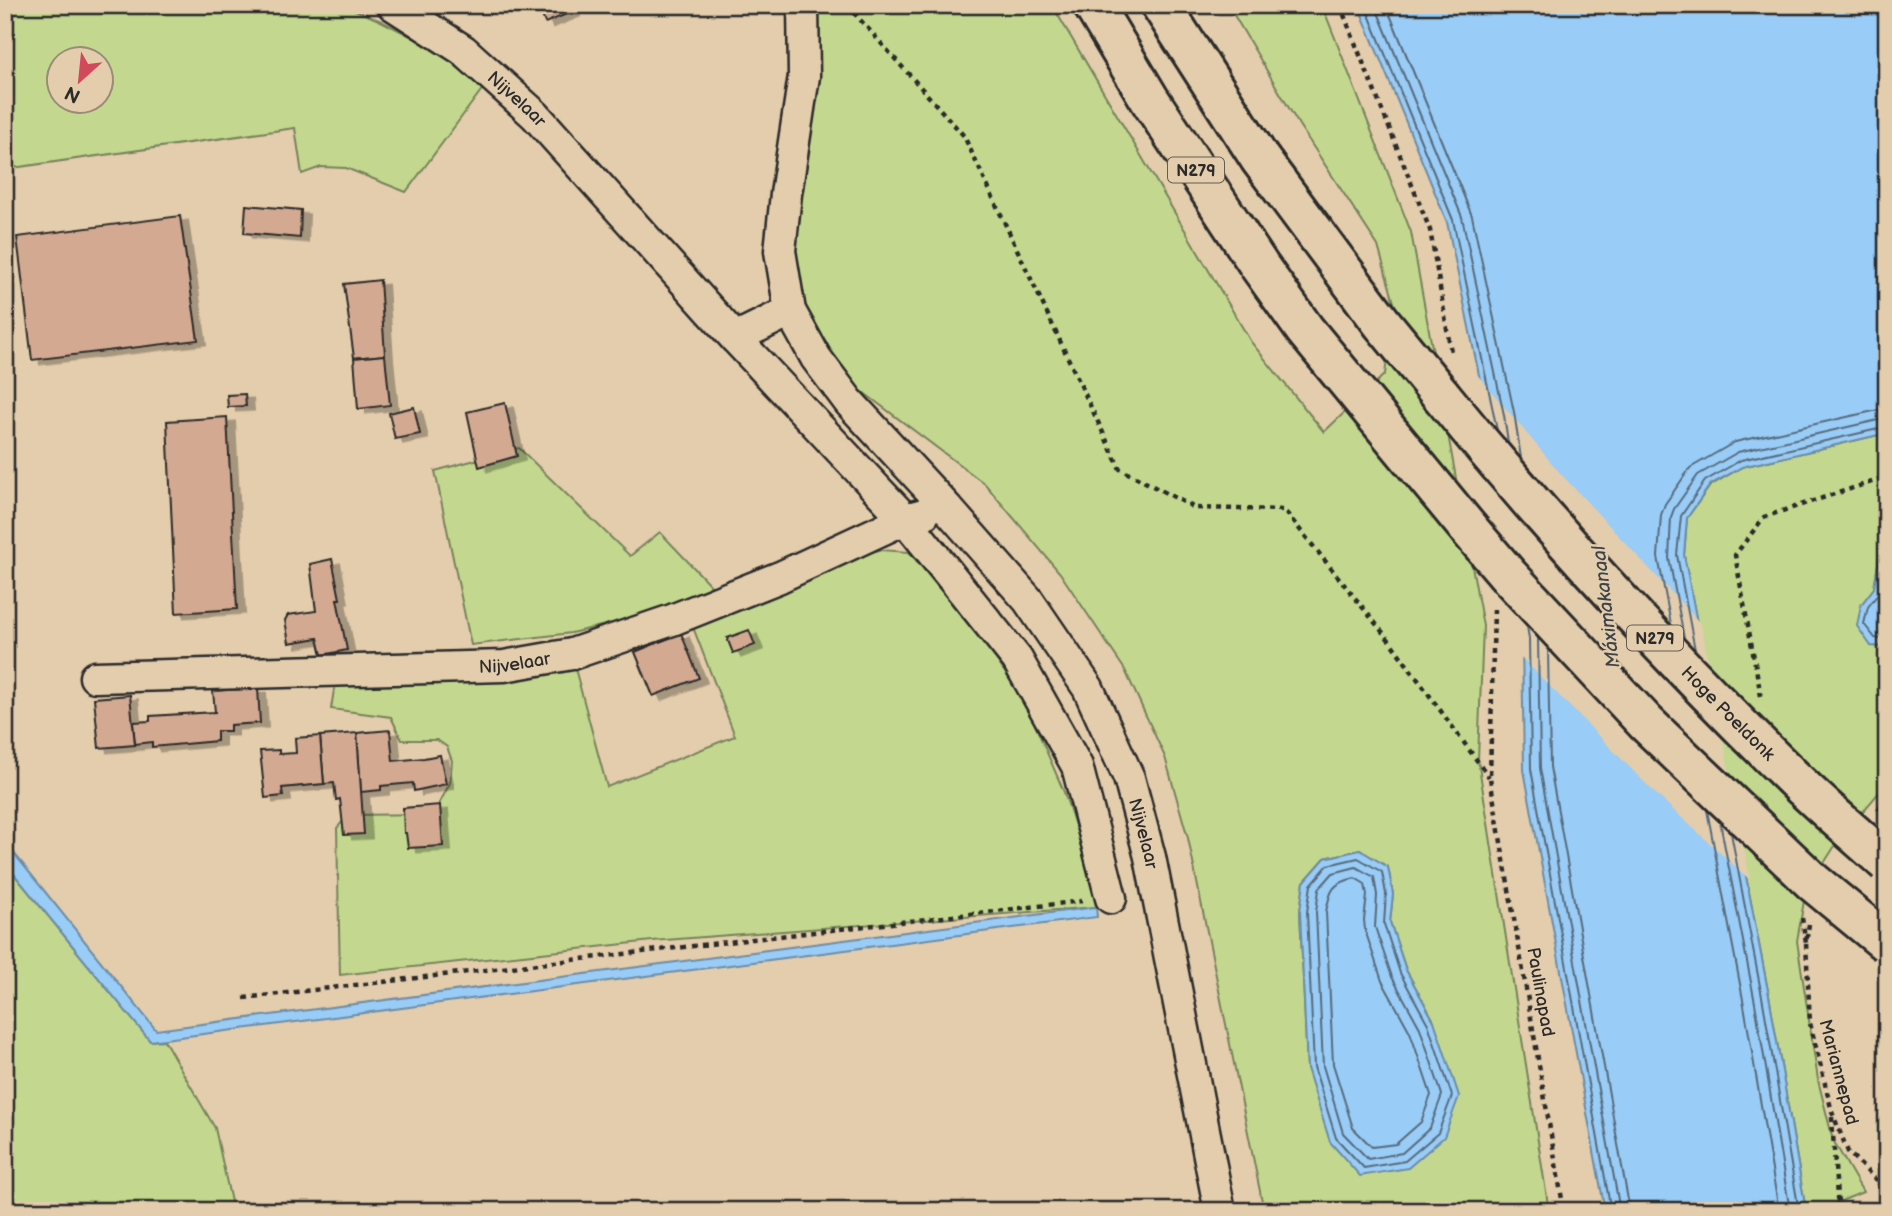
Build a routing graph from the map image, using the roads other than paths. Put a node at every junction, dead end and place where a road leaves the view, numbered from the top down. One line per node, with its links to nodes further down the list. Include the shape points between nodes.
1 (393, 5): 6 (street, Nijvelaar, via 463,50 535,115)
2 (803, 5): 5 (street, Nijvelaar, via 804,76 780,251)
3 (1093, 5): 12 (highway, N279, bridge, via 1150,100 1305,330 1509,576 1646,723 1813,882)
4 (1161, 5): 10 (highway, Hoge Poeldonk / N279, bridge, via 1261,159 1382,323 1495,462 1628,611 1790,775)
5 (790, 311): 6 (street); 7 (street, Nijvelaar, via 816,358 849,402)
6 (735, 338): 8 (street, Nijvelaar)
7 (948, 509): 8 (street, Nijvelaar); 13 (street, Nijvelaar, via 1028,600 1088,688 1129,778 1150,857)
8 (905, 519): 9 (street, Nijvelaar, via 780,577 572,654 504,666); 11 (street, Nijvelaar, via 1017,659 1077,766)
9 (95, 677)
10 (1887, 863)
11 (1111, 898)
12 (1887, 943)
13 (1220, 1211)

